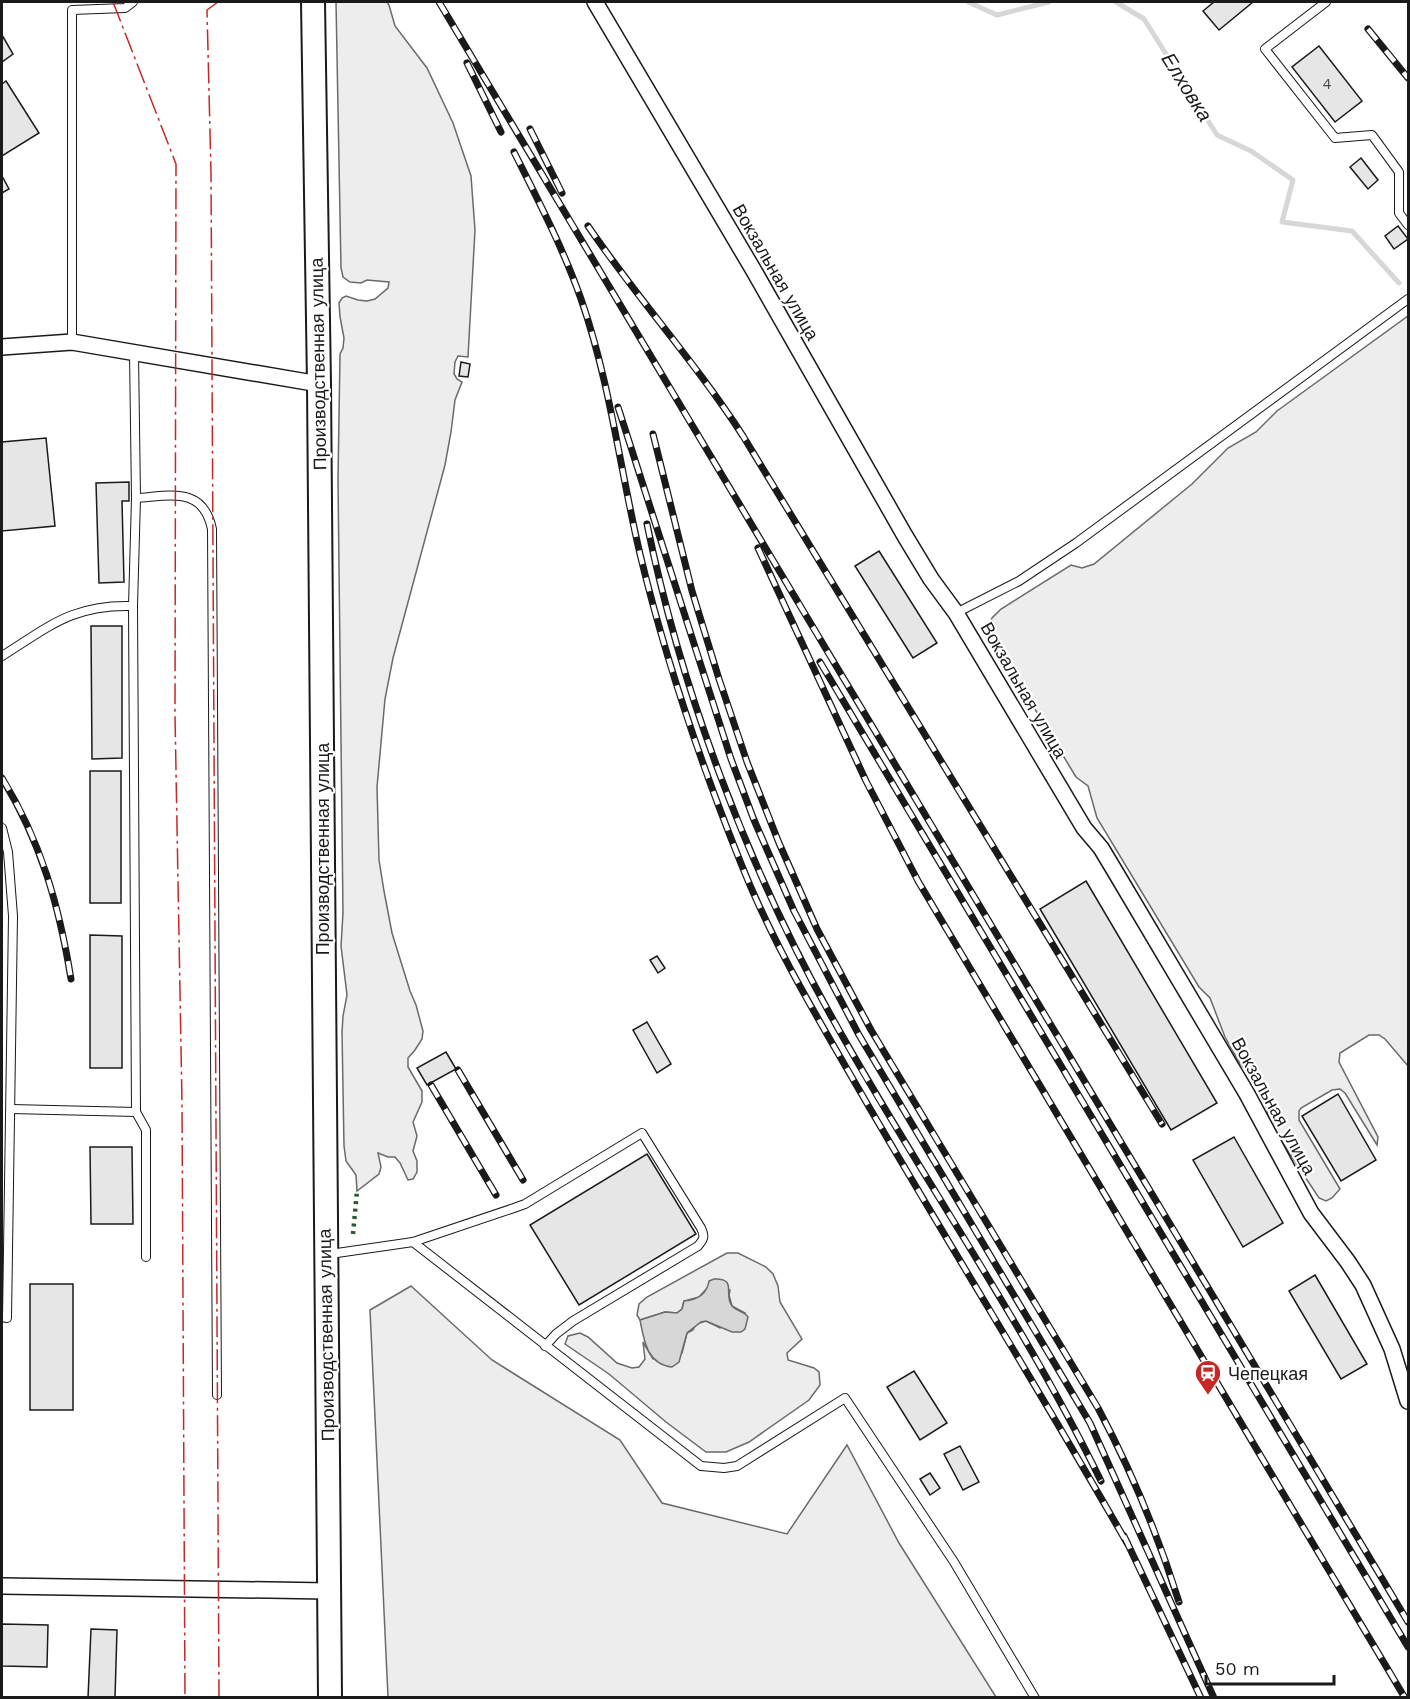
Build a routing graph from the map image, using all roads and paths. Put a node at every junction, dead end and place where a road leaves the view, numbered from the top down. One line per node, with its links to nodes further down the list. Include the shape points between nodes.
1 (133, 2): 5 (lane)
2 (313, 2): 11 (main road, Производственная улица)
3 (595, 2): 14 (street, Вокзальная улица, via 905,536)
4 (1326, 2): 6 (lane, via 1265,49 1335,138 1372,135 1399,172 1399,213)
5 (125, 5): 8 (lane, via 72,10)
6 (1408, 223)
7 (1408, 299): 14 (lane, via 1076,543 1019,581)
8 (72, 342): 9 (street); 10 (street)
9 (2, 347)
10 (134, 353): 11 (street); 12 (lane)
11 (319, 384): 20 (main road, Производственная улица)
12 (136, 498): 13 (lane); 24 (lane, via 179,496 199,502 209,513 212,529)
13 (133, 606): 15 (lane, via 98,606 69,615); 18 (lane)
14 (956, 613): 25 (street, Вокзальная улица, via 1247,1094 1311,1213 1363,1285 1392,1349)
15 (2, 656)
16 (2, 828): 17 (lane, via 13,916)
17 (11, 1109): 18 (lane); 22 (lane, via 8,1318)
18 (136, 1112): 21 (lane, via 146,1130)
19 (413, 1242): 20 (lane); 23 (lane); 23 (lane, via 525,1204 642,1132 701,1228 703,1241 573,1321)
20 (325, 1254): 27 (main road, Производственная улица)
21 (146, 1257)
22 (2, 1317)
23 (545, 1346): 29 (lane, via 701,1466 737,1466 845,1398 954,1562)
24 (217, 1395)
25 (1408, 1401)
26 (2, 1586): 27 (street)
27 (328, 1591): 28 (main road, Производственная улица)
28 (330, 1698)
29 (1035, 1698)

